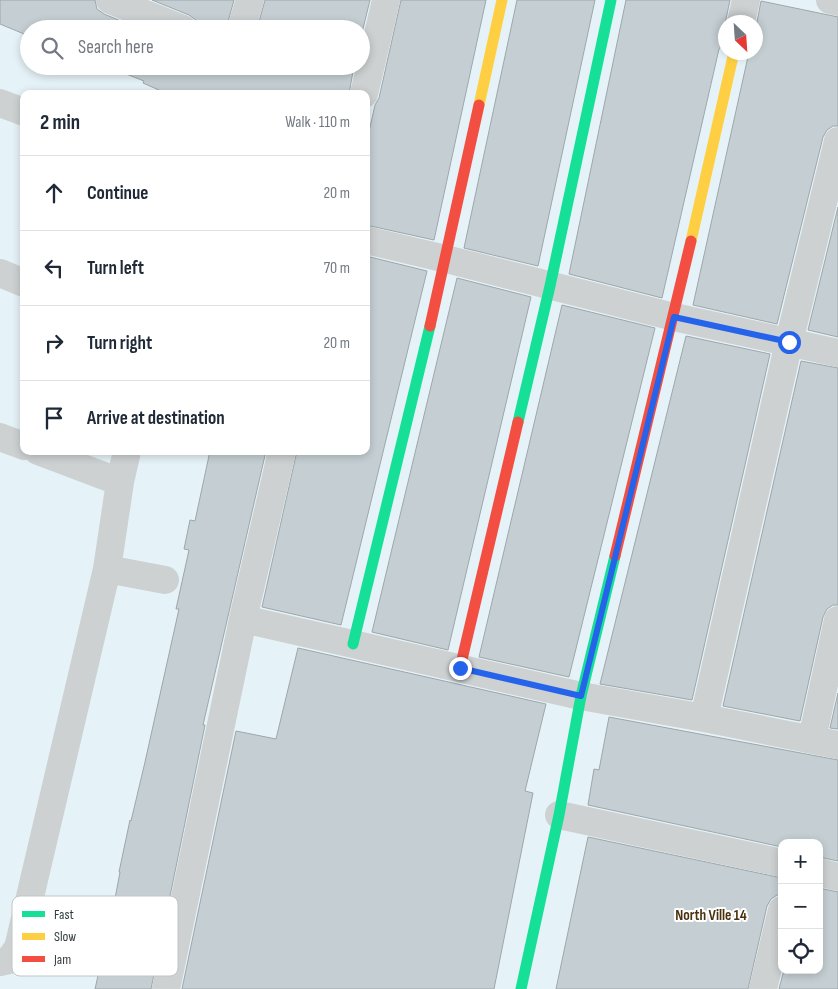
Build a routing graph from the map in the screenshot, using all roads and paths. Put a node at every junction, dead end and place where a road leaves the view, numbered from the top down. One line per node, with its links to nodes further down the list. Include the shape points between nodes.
1 (110, 0): 10 (street)
2 (250, 0): 11 (street)
3 (386, 0): 13 (street)
4 (502, 0): 20 (street)
5 (612, 0): 23 (street)
6 (746, 0): 9 (street)
7 (830, 0): 8 (street)
8 (838, 2)
9 (743, 15)
10 (160, 20)
11 (244, 20)
12 (732, 60): 24 (street)
13 (370, 68)
14 (368, 75): 15 (street)
15 (365, 90)
16 (0, 103): 17 (street)
17 (20, 110)
18 (838, 141): 25 (street)
19 (370, 241): 20 (street)
20 (446, 259): 23 (street); 37 (street)
21 (0, 273): 22 (street)
22 (20, 281)
23 (550, 286): 24 (street); 38 (street)
24 (674, 317): 25 (street); 39 (street)
25 (789, 342): 26 (street); 40 (street)
26 (838, 353)
27 (0, 437): 28 (street)
28 (20, 444)
29 (49, 455): 32 (street)
30 (126, 455): 32 (street)
31 (281, 455): 35 (street)
32 (120, 482): 33 (street)
33 (107, 570): 34 (street); 46 (street)
34 (165, 580)
35 (243, 618): 37 (street); 48 (street)
36 (838, 620): 41 (street)
37 (353, 644): 38 (street)
38 (460, 668): 39 (street)
39 (581, 696): 40 (street); 42 (street)
40 (704, 718): 41 (street)
41 (825, 742)
42 (559, 815): 43 (street); 53 (street)
43 (778, 862)
44 (823, 873): 45 (street)
45 (838, 877)
46 (30, 896)
47 (778, 927): 54 (street)
48 (178, 931)
49 (12, 956): 50 (street)
50 (0, 962)
51 (169, 976): 52 (street)
52 (166, 989)
53 (521, 989)
54 (763, 989)

